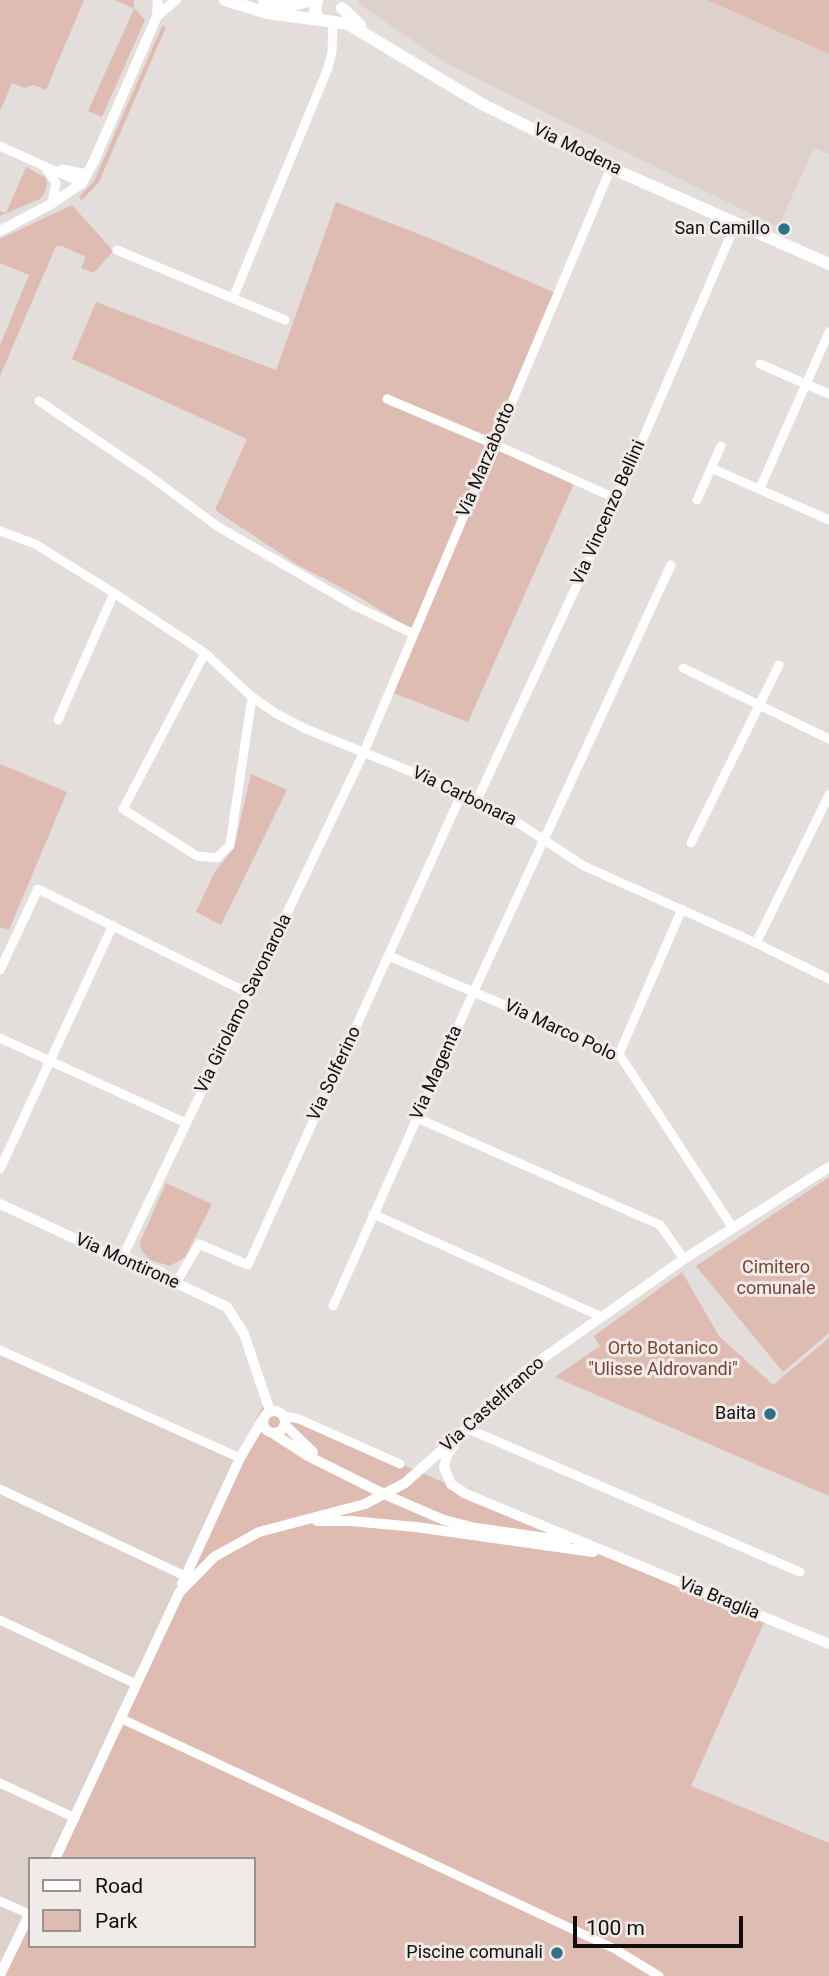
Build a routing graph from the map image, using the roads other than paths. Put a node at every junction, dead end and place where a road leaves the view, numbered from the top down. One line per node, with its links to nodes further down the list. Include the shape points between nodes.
1 (158, 0): 9 (street)
2 (225, 0): 10 (main road, Via Modena, via 267,13)
3 (264, 0): 8 (main road)
4 (301, 0): 8 (street)
5 (316, 0): 8 (main road); 10 (main road, via 315,12)
6 (172, 2): 9 (street)
7 (341, 4): 10 (main road, via 340,16); 11 (main road)
8 (288, 5)
9 (157, 16): 15 (street)
10 (326, 21): 11 (main road, Via Modena, via 348,24); 21 (street, via 332,52 328,68)
11 (391, 49): 14 (main road, Via Modena, via 480,103)
12 (0, 146): 13 (street)
13 (40, 163): 15 (street); 16 (street, via 56,183)
14 (611, 168): 17 (main road, Via Modena); 29 (street, Via Marzabotto)
15 (84, 179): 16 (street)
16 (51, 204): 18 (street)
17 (736, 223): 20 (main road, Via Modena); 33 (street, Via Vincenzo Bellini)
18 (0, 231)
19 (117, 250): 21 (street)
20 (829, 264)
21 (233, 298): 22 (street)
22 (285, 320)
23 (829, 332): 25 (street)
24 (760, 363): 25 (street)
25 (807, 384): 26 (street); 32 (street)
26 (829, 394)
27 (387, 399): 29 (street)
28 (39, 401): 39 (street, via 217,526 357,607)
29 (494, 444): 33 (street); 39 (street, Via Marzabotto)
30 (721, 446): 31 (street)
31 (711, 468): 32 (street); 34 (street)
32 (760, 488): 35 (street)
33 (617, 499): 50 (street, Via Vincenzo Bellini)
34 (697, 500)
35 (829, 520)
36 (0, 531): 38 (street, Via Carbonara, via 35,544)
37 (671, 565): 51 (street, Via Magenta)
38 (114, 593): 40 (street, Via Carbonara); 45 (street)
39 (414, 634): 47 (street, Via Marzabotto)
40 (205, 653): 43 (street, Via Carbonara); 43 (street, via 123,809 197,856 217,858 230,845)
41 (779, 665): 44 (street)
42 (683, 668): 44 (street)
43 (253, 696): 47 (street, Via Carbonara, via 306,729)
44 (759, 705): 46 (street); 52 (street)
45 (58, 720)
46 (829, 739)
47 (364, 752): 48 (street, Via Carbonara); 60 (street, Via Girolamo Savonarola)
48 (462, 793): 50 (street, Via Carbonara); 56 (street, Via Solferino)
49 (829, 796): 55 (street)
50 (477, 800): 51 (street, Via Carbonara)
51 (544, 840): 53 (street, Via Carbonara, via 584,866); 59 (street, Via Magenta)
52 (691, 843)
53 (682, 909): 55 (street, Via Carbonara); 62 (street)
54 (113, 925): 57 (street, via 38,889); 60 (street); 63 (street)
55 (756, 943): 58 (street, Via Carbonara)
56 (389, 956): 59 (street, Via Marco Polo); 73 (street, Via Solferino, via 248,1265 198,1244)
57 (0, 970)
58 (829, 979)
59 (474, 991): 62 (street, Via Marco Polo); 64 (street, Via Magenta)
60 (250, 994): 65 (street, Via Girolamo Savonarola)
61 (0, 1038): 63 (street)
62 (619, 1054): 70 (street, Via Marco Polo)
63 (50, 1062): 65 (street); 67 (street)
64 (417, 1118): 69 (street, Via Magenta); 72 (street, via 660,1224)
65 (186, 1123): 71 (street, Via Girolamo Savonarola)
66 (829, 1167): 70 (street, Via Castelfranco)
67 (0, 1168)
68 (0, 1204): 71 (street, Via Montirone, via 104,1252)
69 (373, 1214): 74 (street, Via Magenta); 75 (street)
70 (733, 1228): 72 (street, Via Castelfranco)
71 (123, 1256): 73 (street, Via Montirone)
72 (684, 1259): 75 (street, Via Castelfranco)
73 (176, 1283): 77 (street, Via Montirone, via 227,1307 237,1321)
74 (333, 1306)
75 (603, 1317): 79 (street, Via Castelfranco, via 529,1368)
76 (0, 1350): 81 (street)
77 (267, 1414): 78 (street, via 279,1412); 80 (street, via 263,1426); 81 (street, Via Castelfranco)
78 (285, 1421): 80 (street, via 282,1430); 82 (street, via 299,1419); 83 (street, via 302,1443)
79 (464, 1431): 85 (street, Via Castelfranco); 87 (street, Via Braglia, via 444,1467 451,1484); 88 (street)
80 (274, 1434): 83 (street)
81 (240, 1458): 89 (street, Via Castelfranco)
82 (400, 1464)
83 (332, 1467): 85 (street)
84 (0, 1489): 89 (street)
85 (386, 1495): 86 (street, Via Castelfranco); 87 (street, Via Braglia, via 460,1525 562,1540)
86 (285, 1524): 87 (street, Via Castelfranco, via 351,1521); 90 (street, Via Castelfranco, via 259,1532 214,1557)
87 (610, 1554): 92 (street, Via Braglia)
88 (800, 1572)
89 (185, 1576): 90 (street, Via Castelfranco)
90 (179, 1593): 93 (street, Via Castelfranco)
91 (0, 1620): 93 (street)
92 (829, 1644)
93 (136, 1684): 94 (street, Via Castelfranco)
94 (120, 1718): 96 (street, Via Castelfranco); 102 (street, via 615,1950)
95 (0, 1783): 96 (street)
96 (75, 1818): 97 (street, Via Castelfranco)
97 (56, 1857)
98 (0, 1901): 99 (street)
99 (28, 1914)
100 (28, 1916): 101 (street)
101 (0, 1975)
102 (659, 1976)

